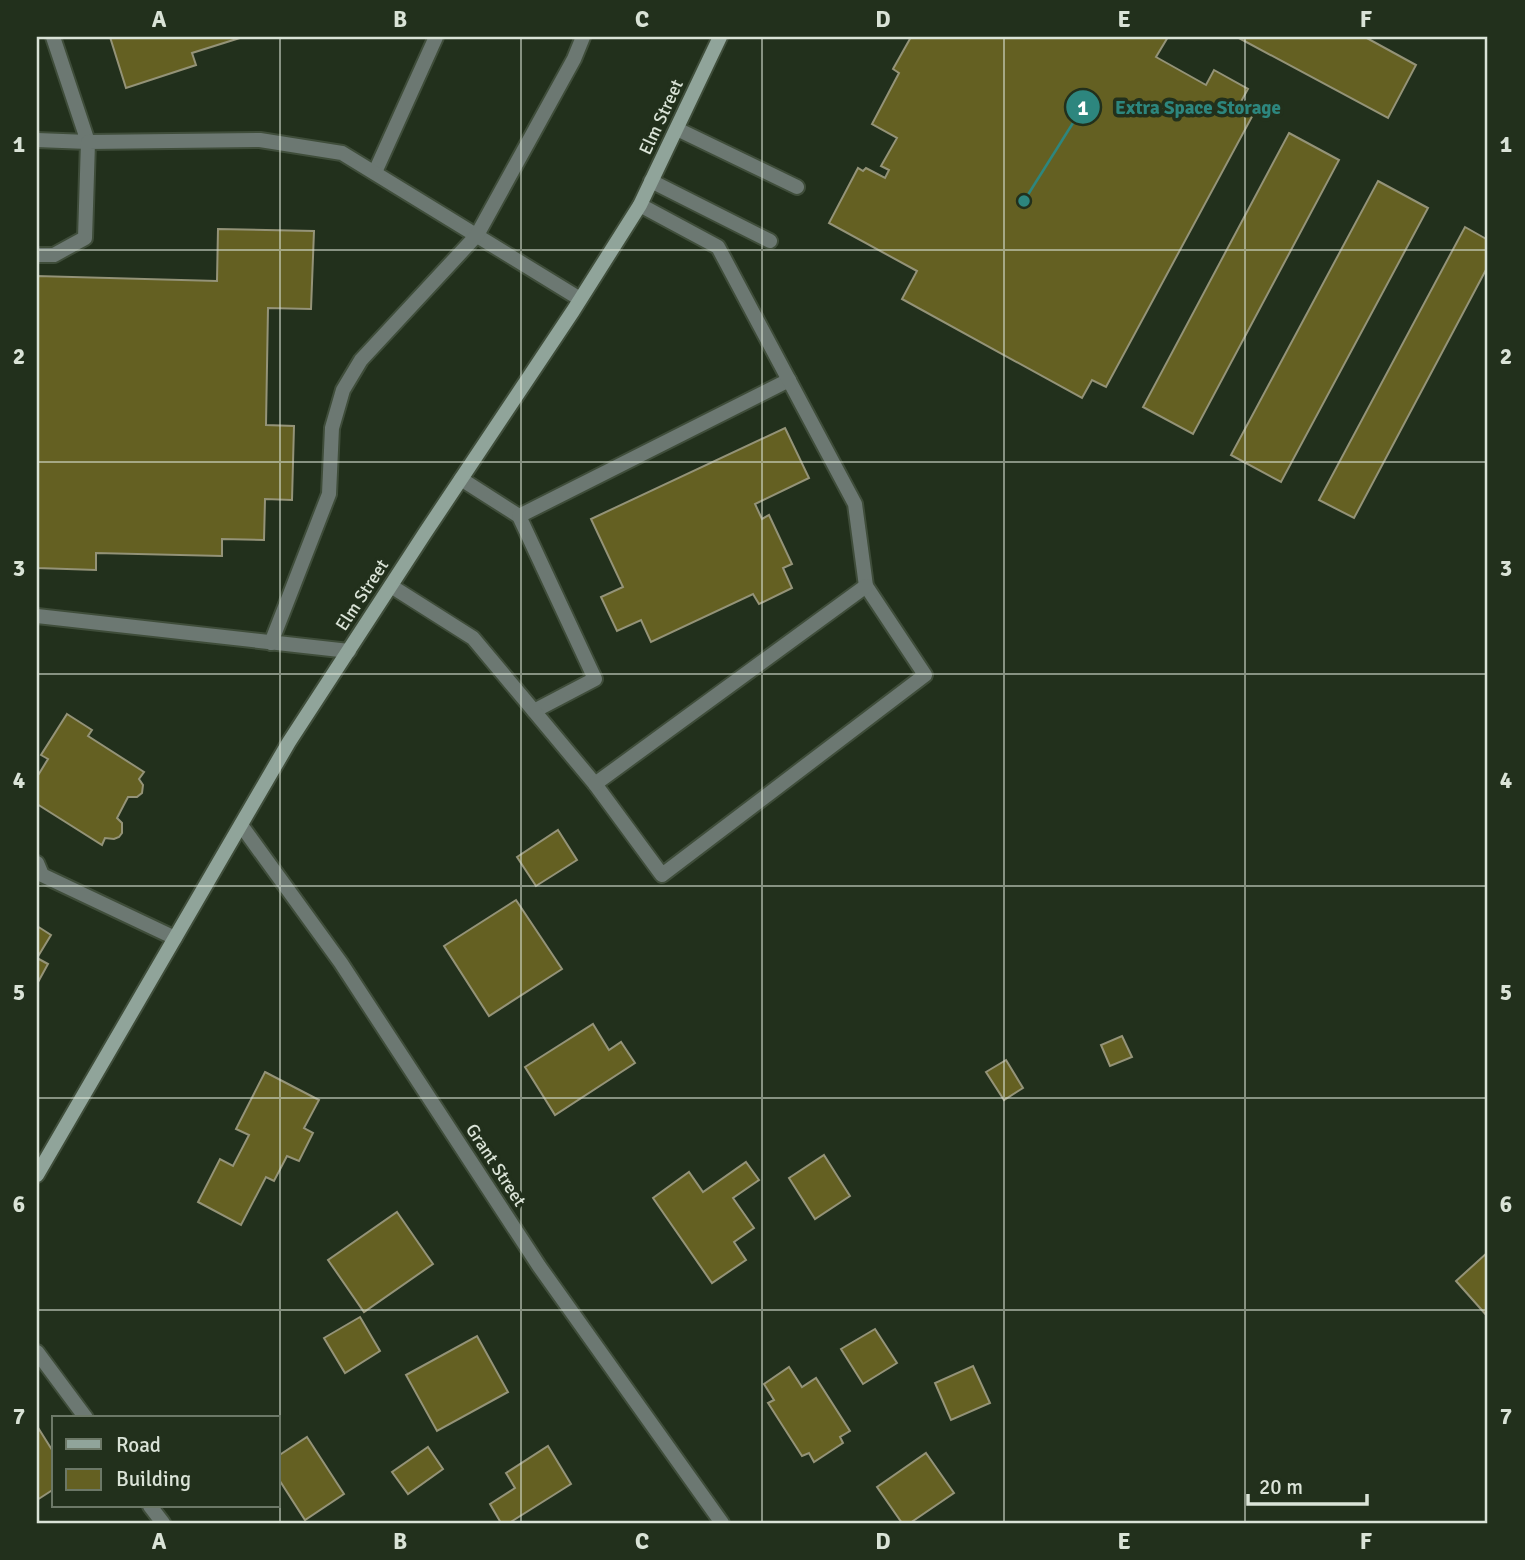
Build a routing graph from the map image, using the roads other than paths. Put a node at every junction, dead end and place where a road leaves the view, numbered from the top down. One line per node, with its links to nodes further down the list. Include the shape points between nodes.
1 (53, 37): 7 (street)
2 (436, 37): 8 (street)
3 (583, 37): 12 (street)
4 (720, 37): 5 (main road, Elm Street)
5 (677, 129): 9 (main road, Elm Street); 10 (street)
6 (37, 139): 7 (street)
7 (88, 142): 8 (street, via 260,140 342,153); 14 (street, via 85,238 54,255)
8 (375, 172): 12 (street)
9 (651, 181): 11 (main road, Elm Street); 13 (street)
10 (797, 187)
11 (640, 205): 15 (main road, Elm Street); 16 (street, via 718,247)
12 (477, 234): 15 (street); 22 (street, via 361,360 343,390 332,428 329,494)
13 (770, 241)
14 (37, 255)
15 (580, 299): 17 (main road, Elm Street)
16 (789, 380): 18 (street); 20 (street, via 855,504)
17 (461, 479): 18 (street); 19 (main road, Elm Street)
18 (519, 516): 24 (street, via 595,679)
19 (391, 586): 23 (main road, Elm Street); 24 (street, via 473,638)
20 (866, 586): 25 (street); 25 (street, via 925,676 662,875)
21 (37, 616): 22 (street)
22 (271, 643): 23 (street)
23 (349, 651): 26 (main road, Elm Street)
24 (534, 711): 25 (street)
25 (596, 784)
26 (241, 825): 28 (main road, Elm Street); 34 (street, Grant Street, via 341,963 539,1266)
27 (37, 863): 28 (street, via 42,875)
28 (174, 938): 29 (main road, Elm Street)
29 (37, 1175)
30 (37, 1352): 31 (street)
31 (85, 1416)
32 (152, 1508): 33 (street)
33 (163, 1523)
34 (722, 1523)

